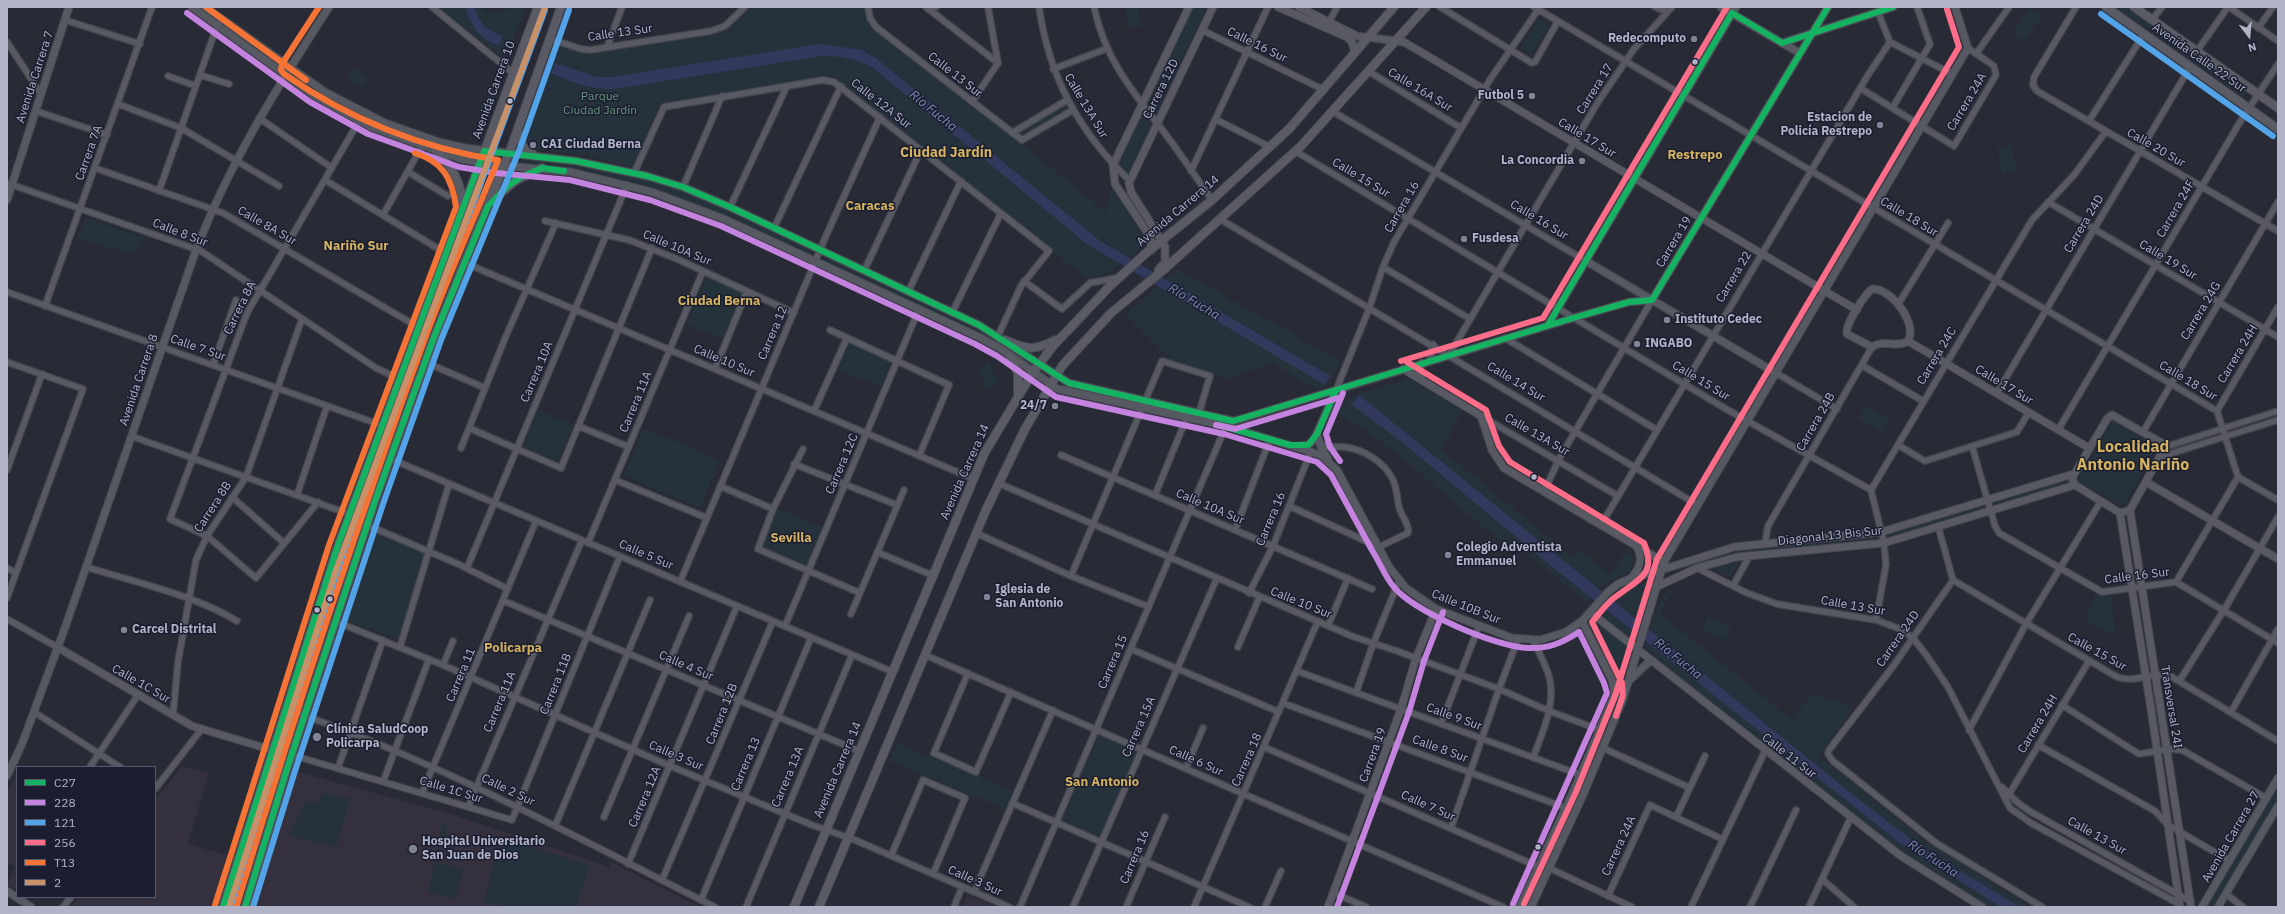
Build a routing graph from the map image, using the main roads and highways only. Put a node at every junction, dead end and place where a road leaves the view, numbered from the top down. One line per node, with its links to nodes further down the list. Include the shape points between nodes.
1 (69, 7): 27 (main road, Avenida Carrera 7)
2 (192, 7): 16 (main road)
3 (205, 7): 15 (main road)
4 (329, 7): 15 (main road, Avenida Carrera 8)
5 (538, 7): 21 (main road, Avenida Carrera 10)
6 (561, 7): 19 (main road, via 552,39)
7 (1394, 7): 35 (main road, Avenida Carrera 14, via 1299,119 1270,148 1121,275)
8 (1426, 7): 43 (main road, via 1295,151 1111,313)
9 (1721, 7): 14 (main road)
10 (1894, 7): 14 (main road, via 1782,43)
11 (1955, 7): 42 (main road, via 1968,48)
12 (2106, 7): 18 (main road, Avenida Calle 22 Sur)
13 (2134, 7): 17 (main road, Avenida Calle 22 Sur)
14 (1734, 10): 31 (main road)
15 (290, 68): 16 (main road, Avenida Carrera 8); 21 (main road, via 345,104 385,123 439,142)
16 (285, 75): 20 (main road, via 359,121); 61 (main road, Avenida Carrera 8, via 236,160 197,249 58,647)
17 (2278, 108)
18 (2278, 129)
19 (518, 130): 22 (main road); 23 (main road, via 521,145)
20 (436, 151): 24 (main road); 30 (main road, via 459,181)
21 (484, 151): 22 (main road); 24 (main road, Avenida Carrera 10)
22 (509, 154): 23 (main road); 25 (main road)
23 (535, 156): 34 (main road, via 576,161 634,173 683,187 952,312)
24 (480, 162): 25 (main road); 30 (main road, Avenida Carrera 10)
25 (505, 165): 26 (main road); 29 (main road)
26 (542, 168): 29 (main road, via 515,181); 37 (main road, via 627,185 703,210 979,337)
27 (10, 184): 28 (main road, Avenida Carrera 7)
28 (7, 200)
29 (488, 206): 65 (main road, via 425,362 367,525)
30 (464, 208): 64 (main road, Avenida Carrera 10, via 381,425 350,514 284,709)
31 (1586, 261): 32 (main road, Calle 16 Sur); 33 (main road)
32 (1652, 300): 33 (main road, via 1629,302); 42 (main road, Calle 16 Sur)
33 (1548, 325): 38 (main road)
34 (1001, 338): 35 (main road, via 1034,349); 39 (main road)
35 (1060, 338): 39 (main road, Avenida Carrera 14)
36 (1433, 345): 38 (main road)
37 (1010, 356): 41 (main road); 47 (main road, via 1018,377)
38 (1430, 361): 40 (main road)
39 (1039, 363): 41 (main road, Avenida Carrera 14); 43 (main road)
40 (1422, 363): 44 (main road, via 1419,372); 46 (main road)
41 (1033, 372): 45 (main road); 47 (main road, Avenida Carrera 14)
42 (1776, 373): 55 (main road, via 1696,504)
43 (1056, 375): 45 (main road); 48 (main road, via 1073,385)
44 (1422, 380)
45 (1051, 385): 48 (main road, via 1068,392); 67 (main road, via 1022,433 998,483)
46 (1336, 390): 49 (main road); 51 (main road, Carrera 16)
47 (1018, 395): 66 (main road, Avenida Carrera 14, via 990,442)
48 (1144, 403): 49 (main road); 50 (main road)
49 (1234, 421): 50 (main road)
50 (1226, 426): 52 (main road)
51 (1317, 434): 52 (main road, Carrera 16, via 1308,445); 53 (main road)
52 (1290, 445): 53 (main road, via 1311,451)
53 (1330, 462): 57 (main road, Calle 10B Sur, via 1399,581 1414,596 1436,610 1518,639 1533,640 1560,635)
54 (1637, 547): 56 (main road, via 1640,561)
55 (1661, 570): 56 (main road, Calle 10B Sur); 59 (main road)
56 (1632, 578): 57 (main road, Calle 10B Sur, via 1618,584 1607,593)
57 (1582, 621): 60 (main road, via 1612,680)
58 (1651, 660): 59 (main road)
59 (1630, 678): 60 (main road); 69 (main road, via 1603,748)
60 (1615, 694): 68 (main road)
61 (7, 776)
62 (2278, 778): 70 (main road, Avenida Carrera 27)
63 (2278, 806): 71 (main road, Avenida Carrera 27)
64 (223, 907)
65 (245, 907)
66 (794, 907)
67 (819, 907)
68 (1520, 907)
69 (1531, 907)
70 (2202, 907)
71 (2218, 907)

